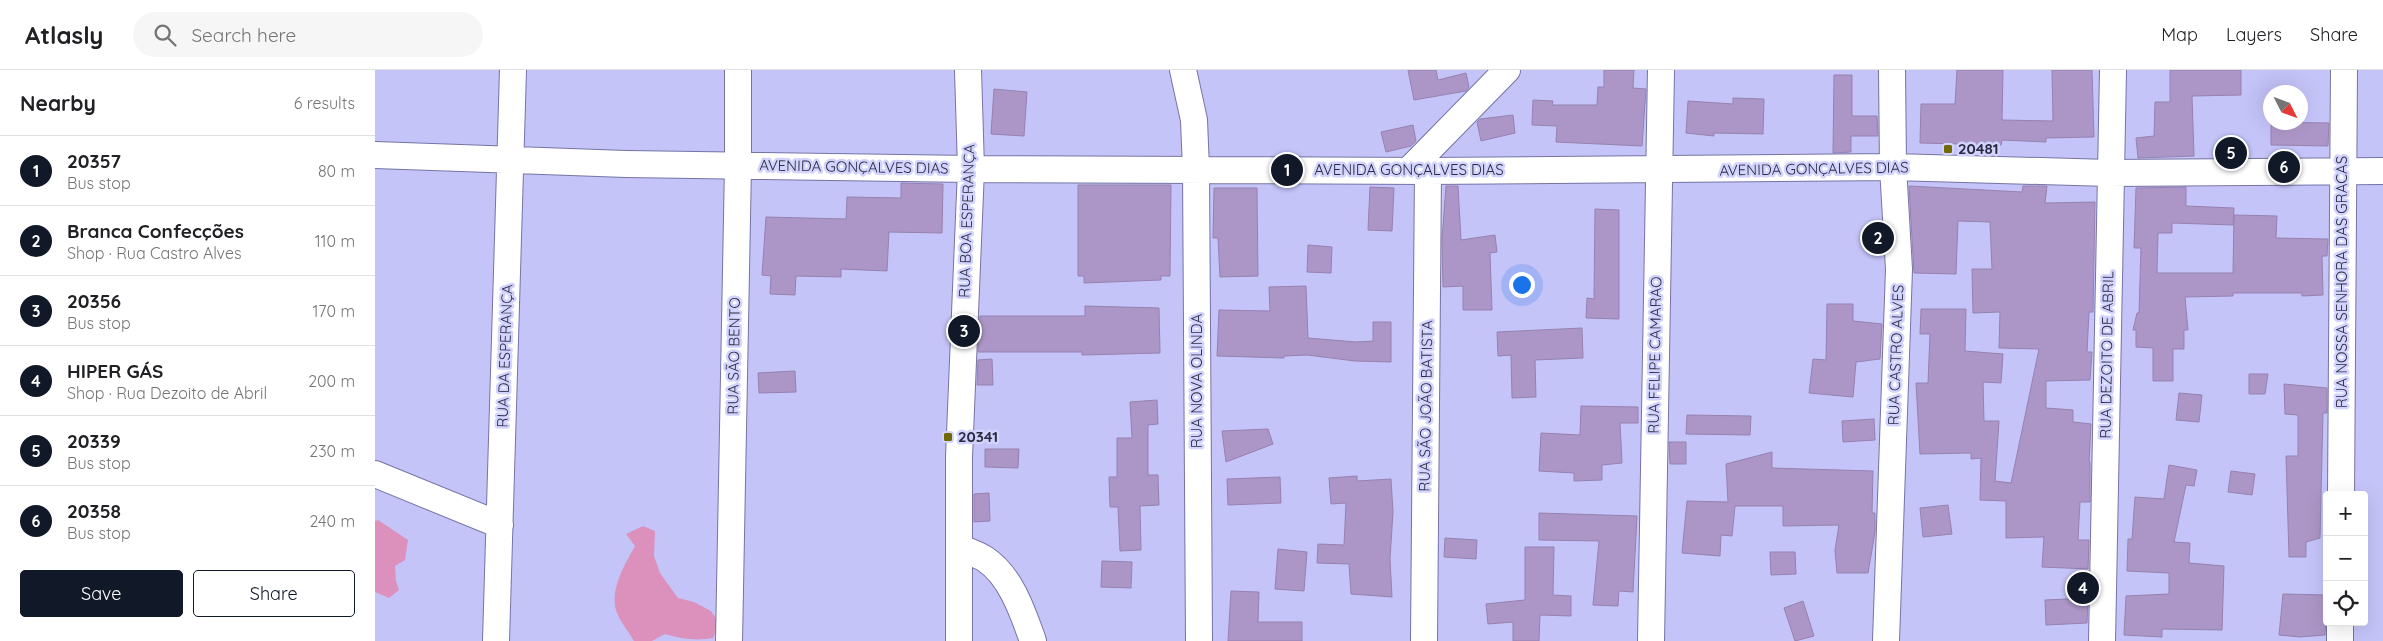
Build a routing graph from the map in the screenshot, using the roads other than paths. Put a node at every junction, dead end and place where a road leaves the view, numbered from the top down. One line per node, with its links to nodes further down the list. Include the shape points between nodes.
1 (513, 70): 13 (street, RUA DA ESPERANÇA)
2 (738, 70): 14 (street, RUA SÃO BENTO)
3 (968, 70): 16 (street, RUA BOA ESPERANÇA)
4 (1164, 70): 11 (street, RUA NOVA OLINDA)
5 (1183, 70): 11 (street, RUA NOVA OLINDA)
6 (1507, 70): 19 (street)
7 (1661, 70): 18 (street, RUA FELIPE CAMARAO)
8 (1892, 70): 15 (street, RUA CASTRO ALVES)
9 (2113, 70): 22 (street, RUA DEZOITO DE ABRIL)
10 (2343, 70): 20 (street, RUA NOSSA SENHORA DAS GRACAS)
11 (1194, 120): 17 (street, RUA NOVA OLINDA)
12 (375, 155): 13 (street, AVENIDA GONÇALVES DIAS)
13 (511, 161): 14 (street, AVENIDA GONÇALVES DIAS); 25 (street, RUA DA ESPERANÇA)
14 (738, 165): 16 (street, AVENIDA GONÇALVES DIAS); 29 (street, RUA SÃO BENTO)
15 (1893, 167): 18 (street, AVENIDA GONÇALVES DIAS); 22 (street, AVENIDA GONÇALVES DIAS); 35 (street, RUA CASTRO ALVES, via 1899,269)
16 (971, 169): 17 (street, AVENIDA GONÇALVES DIAS); 26 (street, RUA BOA ESPERANÇA, via 959,457)
17 (1196, 169): 19 (street, AVENIDA GONÇALVES DIAS); 32 (street, RUA NOVA OLINDA)
18 (1658, 170): 19 (street, AVENIDA GONÇALVES DIAS); 34 (street, RUA FELIPE CAMARAO)
19 (1418, 171): 33 (street, RUA SÃO JOÃO BATISTA)
20 (2343, 171): 21 (street, AVENIDA GONÇALVES DIAS); 22 (street, AVENIDA GONÇALVES DIAS); 24 (street, RUA NOSSA SENHORA DAS GRACAS)
21 (2383, 171)
22 (2109, 173): 36 (street, RUA DEZOITO DE ABRIL)
23 (375, 474): 25 (street)
24 (2341, 491)
25 (500, 525): 28 (street, RUA DA ESPERANÇA)
26 (960, 548): 30 (street, RUA BOA ESPERANÇA); 31 (street, via 984,558 995,567 1021,608)
27 (2340, 626): 37 (street)
28 (496, 641)
29 (729, 641)
30 (959, 641)
31 (1033, 641)
32 (1199, 641)
33 (1424, 641)
34 (1651, 641)
35 (1886, 641)
36 (2102, 641)
37 (2340, 641)

